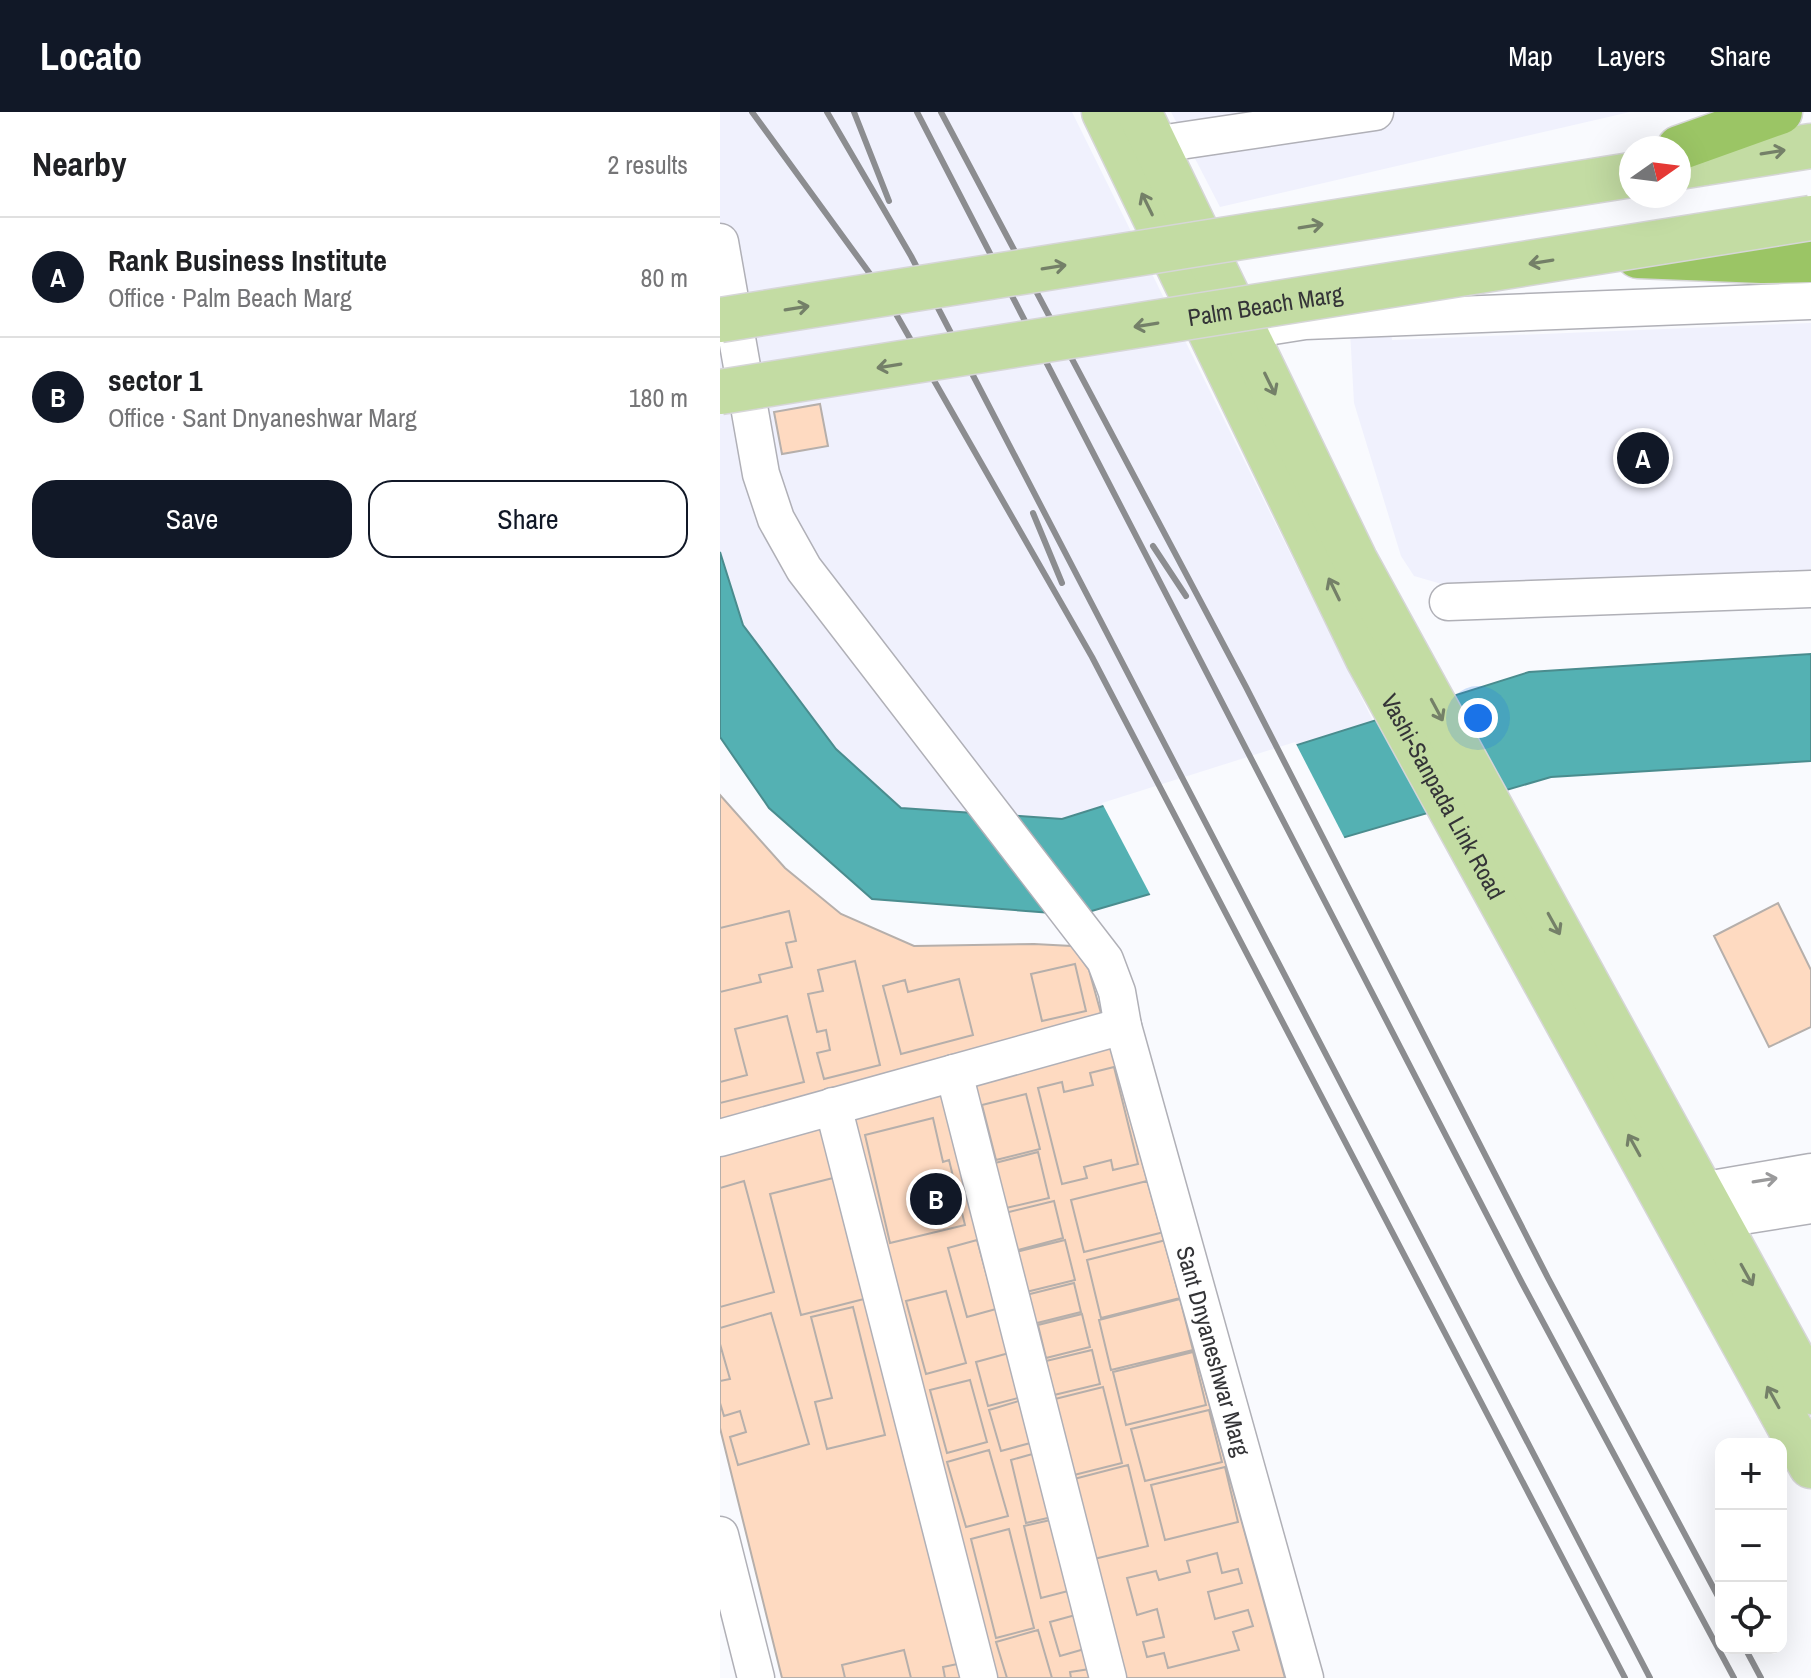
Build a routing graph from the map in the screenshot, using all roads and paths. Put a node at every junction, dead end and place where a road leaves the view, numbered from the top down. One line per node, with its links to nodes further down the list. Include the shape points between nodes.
1 (1104, 112): 17 (main road, Vashi-Sanpada Link Road, one-way to 1)
2 (1375, 112): 4 (street)
3 (1780, 112): 5 (highway)
4 (1146, 128): 17 (main road, Vashi-Sanpada Link Road)
5 (1691, 144)
6 (1811, 146): 7 (main road, one-way to 6)
7 (1691, 165)
8 (1619, 169): 10 (highway, bridge)
9 (1619, 177): 10 (main road, bridge)
10 (1579, 184): 16 (main road, one-way to 10, bridge)
11 (1811, 218): 13 (main road, Palm Beach Marg, bridge)
12 (720, 242): 21 (street, Sant Dnyaneshwar Marg, via 761,474 776,519 804,569 1105,960)
13 (1591, 254): 14 (highway, bridge); 18 (main road, Palm Beach Marg, one-way to 18, bridge)
14 (1811, 260)
15 (1811, 301): 17 (street, via 1305,321)
16 (720, 320)
17 (1230, 338): 27 (main road, Vashi-Sanpada Link Road, via 1384,650)
18 (720, 392)
19 (1811, 589): 20 (street)
20 (1448, 602)
21 (1123, 1026): 22 (street); 34 (street, Sant Dnyaneshwar Marg)
22 (954, 1073): 23 (street); 33 (street)
23 (833, 1106): 24 (street); 32 (street)
24 (720, 1138)
25 (1811, 1172): 27 (street, one-way to 25)
26 (1811, 1205): 27 (street)
27 (1692, 1213): 28 (main road, Vashi-Sanpada Link Road, one-way to 28); 29 (main road, Vashi-Sanpada Link Road, one-way to 27)
28 (1811, 1392)
29 (1811, 1466)
30 (720, 1535): 31 (street)
31 (756, 1678)
32 (979, 1678)
33 (1108, 1678)
34 (1305, 1678)

